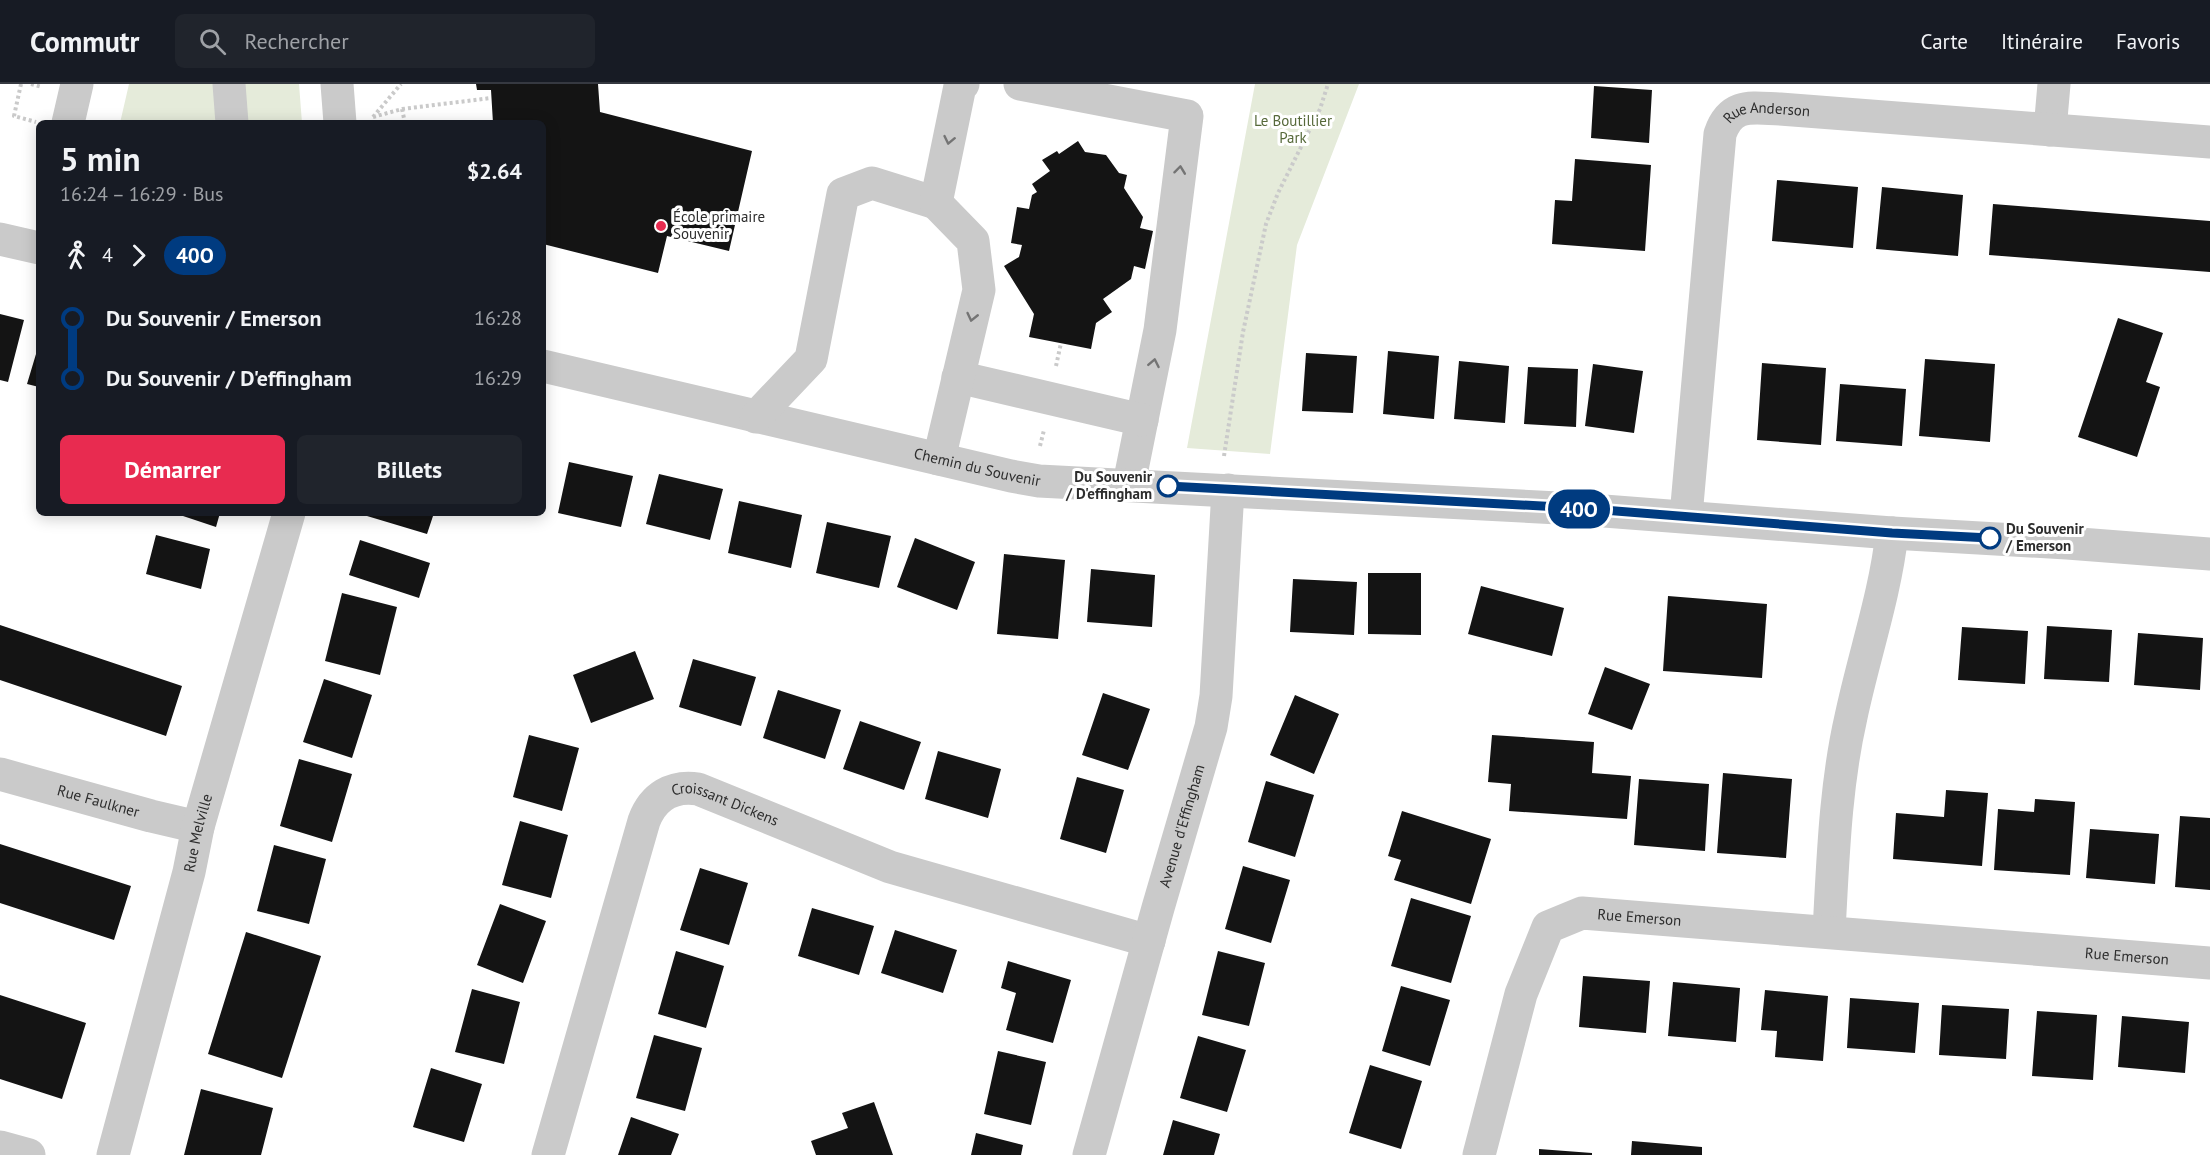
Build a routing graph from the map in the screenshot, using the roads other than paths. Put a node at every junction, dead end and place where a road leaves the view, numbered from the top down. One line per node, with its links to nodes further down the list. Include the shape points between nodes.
1 (77, 84): 6 (street)
2 (229, 84): 7 (street)
3 (963, 84): 10 (street, one-way to 10)
4 (1020, 84): 16 (street, one-way to 4, via 1160,330 1187,116)
5 (2054, 84): 8 (street)
6 (69, 120)
7 (232, 120)
8 (2050, 130): 9 (street, Rue Anderson); 21 (street, Rue Anderson, via 1745,108 1728,119 1720,134 1713,195)
9 (2210, 142)
10 (936, 203): 14 (street, one-way to 14, via 973,241 979,290); 15 (street, via 872,183 843,194 811,359)
11 (0, 239): 12 (street)
12 (36, 246)
13 (546, 367): 15 (street, Chemin du Souvenir)
14 (958, 377): 16 (street); 17 (street)
15 (756, 417): 17 (street, Chemin du Souvenir)
16 (1142, 420): 18 (street)
17 (939, 459): 18 (street, Chemin du Souvenir, via 1039,481)
18 (1129, 484): 19 (street, Chemin du Souvenir)
19 (1228, 490): 21 (street, Chemin du Souvenir); 27 (street, Avenue d'Effingham, via 1214,712)
20 (288, 516): 25 (street, Rue Melville)
21 (1686, 516): 22 (street, Chemin du Souvenir)
22 (1892, 533): 23 (street, Chemin du Souvenir); 26 (street, via 1886,579 1850,718 1835,823)
23 (2210, 554)
24 (0, 774): 25 (street, Rue Faulkner)
25 (198, 827): 31 (street, Rue Melville)
26 (1829, 931): 28 (street, Rue Emerson); 34 (street, Rue Emerson, via 1582,913 1548,927 1521,994)
27 (1149, 941): 32 (street, Croissant Dickens, via 890,867 698,789 671,790 652,805 644,821); 33 (street, Avenue d'Effingham)
28 (2210, 963)
29 (0, 1147): 30 (street)
30 (29, 1155)
31 (113, 1155)
32 (548, 1155)
33 (1089, 1155)
34 (1479, 1155)

